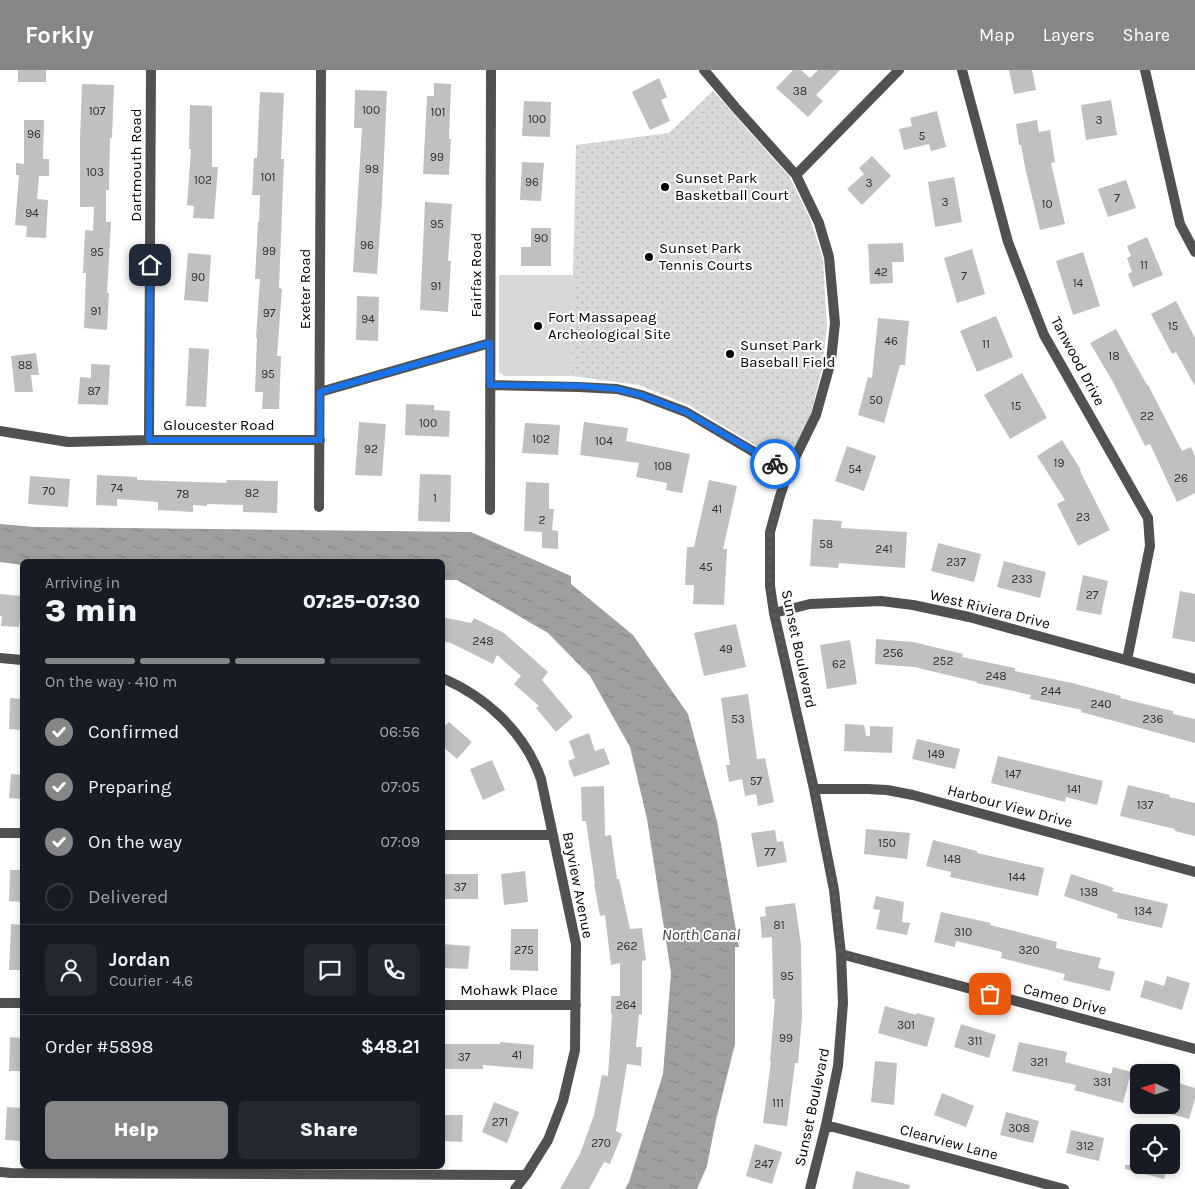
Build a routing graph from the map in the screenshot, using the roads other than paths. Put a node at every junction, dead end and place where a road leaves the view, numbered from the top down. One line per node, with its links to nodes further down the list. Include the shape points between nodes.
1 (151, 70): 14 (street, Dartmouth Road)
2 (321, 70): 12 (street, Exeter Road)
3 (492, 70): 10 (street, Fairfax Road)
4 (704, 70): 8 (street, Sunset Boulevard)
5 (899, 70): 8 (street)
6 (962, 70): 22 (street, Tanwood Drive, via 1008,242 1044,335 1148,518 1150,546)
7 (1145, 70): 9 (street, via 1180,224)
8 (796, 175): 16 (street, Sunset Boulevard, via 819,223 829,257 834,323 831,361 816,415)
9 (1195, 252)
10 (490, 343): 11 (street, Fairfax Road); 12 (street)
11 (490, 385): 16 (street, via 580,386 641,395 686,412); 18 (street, Fairfax Road)
12 (320, 392): 15 (street, Exeter Road)
13 (0, 431): 14 (street, Gloucester Road, via 68,442)
14 (149, 440): 15 (street, Gloucester Road)
15 (320, 440): 17 (street, Exeter Road)
16 (788, 472): 19 (street, Sunset Boulevard, via 770,532 770,586)
17 (319, 507)
18 (490, 510)
19 (774, 613): 22 (street, West Riviera Drive, via 810,604 881,602 913,605); 25 (street, Sunset Boulevard)
20 (0, 658): 21 (street)
21 (20, 660)
22 (1127, 660): 24 (street, West Riviera Drive)
23 (445, 679): 29 (street, Bayview Avenue, via 480,699 501,716 522,740 541,779)
24 (1195, 679)
25 (814, 789): 30 (street, Harbour View Drive, via 887,790 913,795); 31 (street, Sunset Boulevard, via 834,890)
26 (0, 833): 27 (street)
27 (20, 833)
28 (445, 835): 29 (street)
29 (553, 835): 35 (street, Bayview Avenue, via 576,944)
30 (1195, 872)
31 (841, 954): 36 (street, Cameo Drive); 37 (street, Sunset Boulevard, via 838,1066)
32 (0, 1003): 33 (street)
33 (20, 1003)
34 (445, 1005): 35 (street, Mohawk Place)
35 (576, 1005): 39 (street, Bayview Avenue, via 574,1050 562,1101 548,1140)
36 (1195, 1049)
37 (826, 1125): 41 (street, Sunset Boulevard); 42 (street, Clearview Lane)
38 (0, 1172): 39 (street)
39 (526, 1175): 40 (street, Bayview Avenue)
40 (515, 1189)
41 (810, 1189)
42 (1064, 1189)

